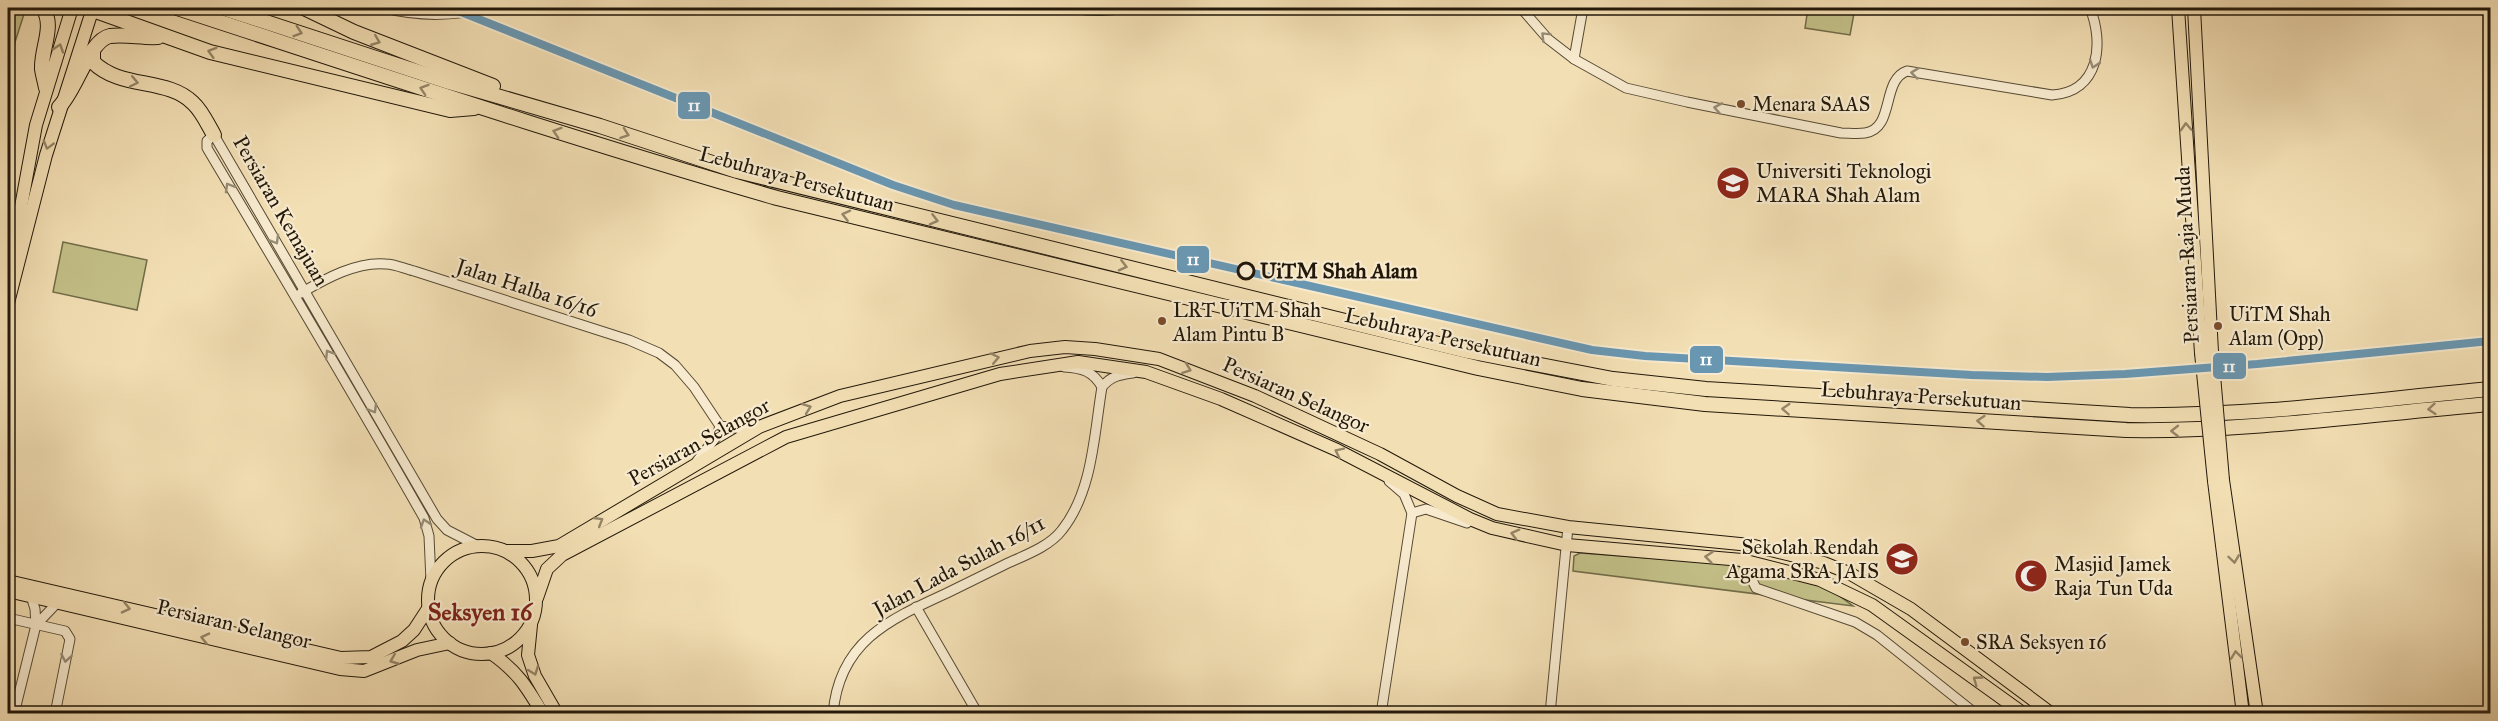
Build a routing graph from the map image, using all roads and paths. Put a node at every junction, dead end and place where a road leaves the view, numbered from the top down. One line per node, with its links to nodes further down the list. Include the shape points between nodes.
1 (43, 8): 19 (highway, via 48,28 42,68)
2 (72, 8): 19 (main road, one-way to 2)
3 (91, 8): 16 (highway); 20 (main road)
4 (177, 8): 21 (highway, Lebuhraya Persekutuan, one-way to 4)
5 (223, 8): 22 (highway, Lebuhraya Persekutuan, one-way to 22, via 449,82)
6 (304, 8): 22 (highway, one-way to 22, via 375,40)
7 (384, 8): 8 (street, via 436,15)
8 (491, 8)
9 (1071, 8): 10 (street)
10 (1124, 8)
11 (1521, 8): 18 (street, one-way to 11, via 1548,39)
12 (1583, 8): 18 (street)
13 (2090, 8): 18 (street, one-way to 18, via 2097,54 2092,73 2074,89 2052,95 1907,71 1896,79 1881,123 1865,133 1841,133 1626,88)
14 (2179, 12): 15 (main road, via 2186,24 2192,22); 29 (main road, Persiaran Raja Muda, one-way to 14)
15 (2194, 12): 29 (main road, Persiaran Raja Muda)
16 (166, 37): 17 (highway, via 109,37); 21 (highway, one-way to 16, via 450,110 210,52)
17 (93, 50): 20 (highway, via 71,93); 23 (highway, one-way to 23, via 93,62 103,71 179,94 193,103)
18 (1574, 59)
19 (46, 88): 24 (main road)
20 (59, 107): 24 (main road, one-way to 24)
21 (479, 107): 34 (highway, Lebuhraya Persekutuan, one-way to 21, via 2250,428 2140,430 1705,404 1592,390 1478,368 777,198)
22 (600, 126): 33 (highway, Lebuhraya Persekutuan, one-way to 33, via 737,171 867,204 1467,351 1613,379 1706,389 2170,416)
23 (214, 135): 26 (street, Persiaran Kemajuan, one-way to 26); 27 (street, Persiaran Kemajuan, one-way to 23, via 207,148 207,141)
24 (18, 223): 25 (main road); 28 (main road)
25 (8, 266)
26 (304, 291): 27 (street, Jalan Halba 16/16); 35 (street, Jalan Halba 16/16, via 355,268 386,264 629,340 675,365); 44 (street, Persiaran Kemajuan, one-way to 44, via 437,519 447,530)
27 (294, 298): 48 (street, Persiaran Kemajuan, one-way to 27, via 424,518)
28 (8, 303)
29 (2206, 352): 39 (main road, Persiaran Raja Muda, bridge)
30 (1044, 366): 31 (main road, Persiaran Selangor, via 1078,362); 32 (street, via 1085,370); 51 (main road, Persiaran Selangor, via 1000,374 786,437 562,555 547,569)
31 (1146, 372): 32 (street, via 1118,375); 38 (main road, Persiaran Selangor, one-way to 31, via 1232,404)
32 (1102, 387): 54 (street, Jalan Lada Sulah 16/11, via 1086,480 1062,531 1033,551)
33 (2490, 389)
34 (2490, 404)
35 (720, 426): 36 (street); 37 (street)
36 (759, 427): 37 (main road, Persiaran Selangor); 41 (main road, Persiaran Selangor, one-way to 41, via 840,396 1030,351 1065,347 1130,353 1180,366 1255,396 1359,444 1478,507)
37 (696, 463): 45 (main road, Persiaran Selangor, one-way to 37, via 559,546)
38 (1366, 465): 40 (street, via 1404,494); 42 (main road, Persiaran Selangor)
39 (2218, 481): 71 (main road, Persiaran Raja Muda, one-way to 39); 72 (main road, Persiaran Raja Muda, one-way to 72)
40 (1412, 513): 42 (street, via 1426,509); 66 (street)
41 (1568, 527): 43 (street); 70 (main road, Persiaran Selangor, via 1750,545 1832,566 1911,609)
42 (1492, 528): 43 (main road, Persiaran Selangor, one-way to 42)
43 (1567, 545): 46 (main road, Persiaran Selangor, one-way to 43); 67 (street)
44 (478, 546): 45 (main road); 48 (main road, via 450,557)
45 (506, 551): 51 (main road, via 528,570)
46 (1742, 560): 68 (street, via 1756,588 1855,622); 69 (main road, Persiaran Selangor, one-way to 46, via 1872,605 1820,580)
47 (8, 581): 53 (main road, Persiaran Selangor, one-way to 53, via 341,658 371,657 402,641)
48 (431, 581): 53 (main road)
49 (8, 591): 50 (main road, Persiaran Selangor)
50 (31, 597): 52 (main road, Persiaran Selangor); 57 (street)
51 (537, 598): 56 (main road)
52 (57, 603): 57 (street); 58 (main road, Persiaran Selangor, one-way to 52, via 417,650 364,671 340,669)
53 (429, 607): 58 (main road, via 440,633)
54 (916, 607): 64 (street, Jalan Lada Sulah 16/11, via 884,624 861,643 837,684); 65 (street)
55 (8, 618): 57 (street)
56 (531, 624): 59 (main road, via 521,638); 63 (main road, one-way to 63, via 528,655)
57 (36, 625): 60 (street); 61 (street, one-way to 61, via 64,631 70,639)
58 (450, 643): 59 (main road, via 463,650)
59 (491, 653): 62 (main road, via 524,681)
60 (15, 714)
61 (54, 714)
62 (543, 714)
63 (557, 714)
64 (833, 714)
65 (978, 714)
66 (1382, 714)
67 (1550, 714)
68 (1976, 714)
69 (2024, 714)
70 (2052, 714)
71 (2243, 714)
72 (2257, 714)

